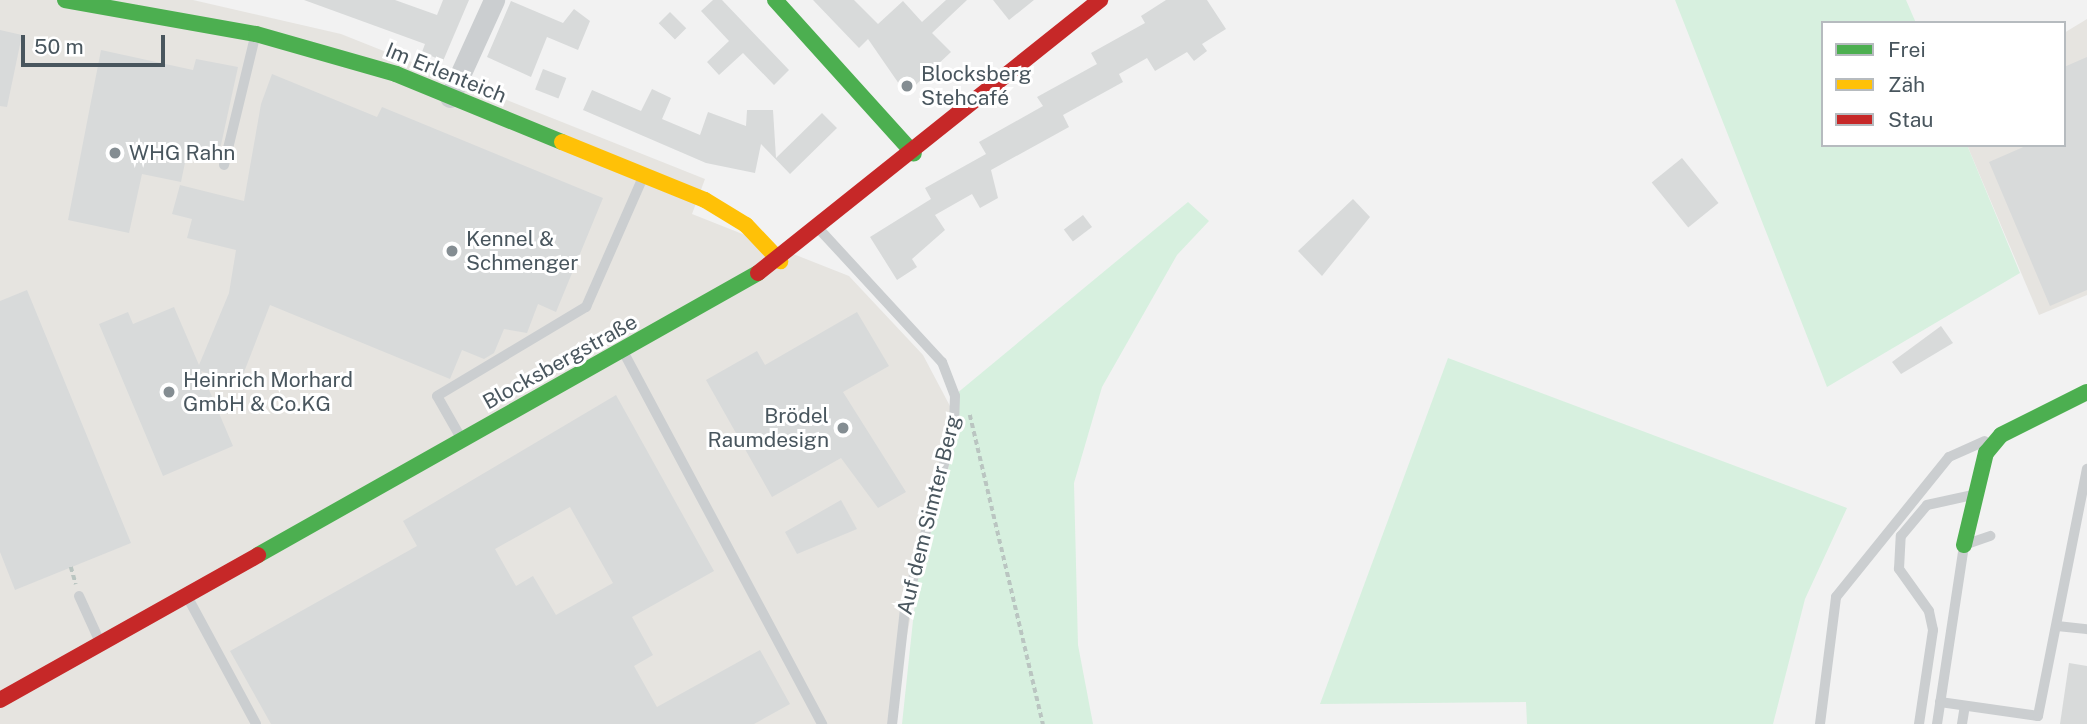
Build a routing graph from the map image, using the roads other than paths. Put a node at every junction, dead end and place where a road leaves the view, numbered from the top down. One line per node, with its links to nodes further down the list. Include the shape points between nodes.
1 (65, 0): 5 (main road, Im Erlenteich)
2 (494, 0): 6 (street)
3 (775, 0): 7 (main road)
4 (1100, 0): 7 (main road, Blocksbergstraße)
5 (256, 34): 6 (main road, Im Erlenteich, via 354,60); 8 (lane)
6 (450, 97): 9 (main road, Im Erlenteich)
7 (914, 154): 10 (main road, Blocksbergstraße)
8 (224, 165)
9 (643, 176): 11 (main road, Im Erlenteich, via 733,215); 15 (lane, via 586,307 437,396)
10 (820, 230): 11 (main road, Blocksbergstraße); 31 (lane, Auf dem Simter Berg, via 917,331 951,380 954,427 905,609)
11 (779, 261): 12 (main road, Blocksbergstraße)
12 (623, 352): 15 (main road, Blocksbergstraße); 30 (lane)
13 (2087, 392): 14 (main road)
14 (2001, 435): 17 (main road, via 1986,453); 32 (lane, via 1949,457 1836,597)
15 (463, 441): 20 (main road, Blocksbergstraße)
16 (2087, 469): 22 (lane)
17 (1972, 495): 19 (main road); 33 (lane, via 1927,505 1901,536 1899,569 1929,611 1933,630)
18 (1990, 536): 19 (lane)
19 (1964, 545): 26 (lane)
20 (187, 595): 24 (main road, Blocksbergstraße); 29 (lane)
21 (79, 596): 24 (lane)
22 (2057, 626): 23 (lane); 28 (lane)
23 (2087, 629)
24 (100, 642): 25 (main road, Blocksbergstraße)
25 (0, 700)
26 (1940, 702): 27 (lane); 34 (lane)
27 (1965, 706): 28 (lane); 35 (lane)
28 (2040, 720)
29 (256, 724)
30 (822, 724)
31 (892, 724)
32 (1820, 724)
33 (1919, 724)
34 (1937, 724)
35 (1962, 724)

